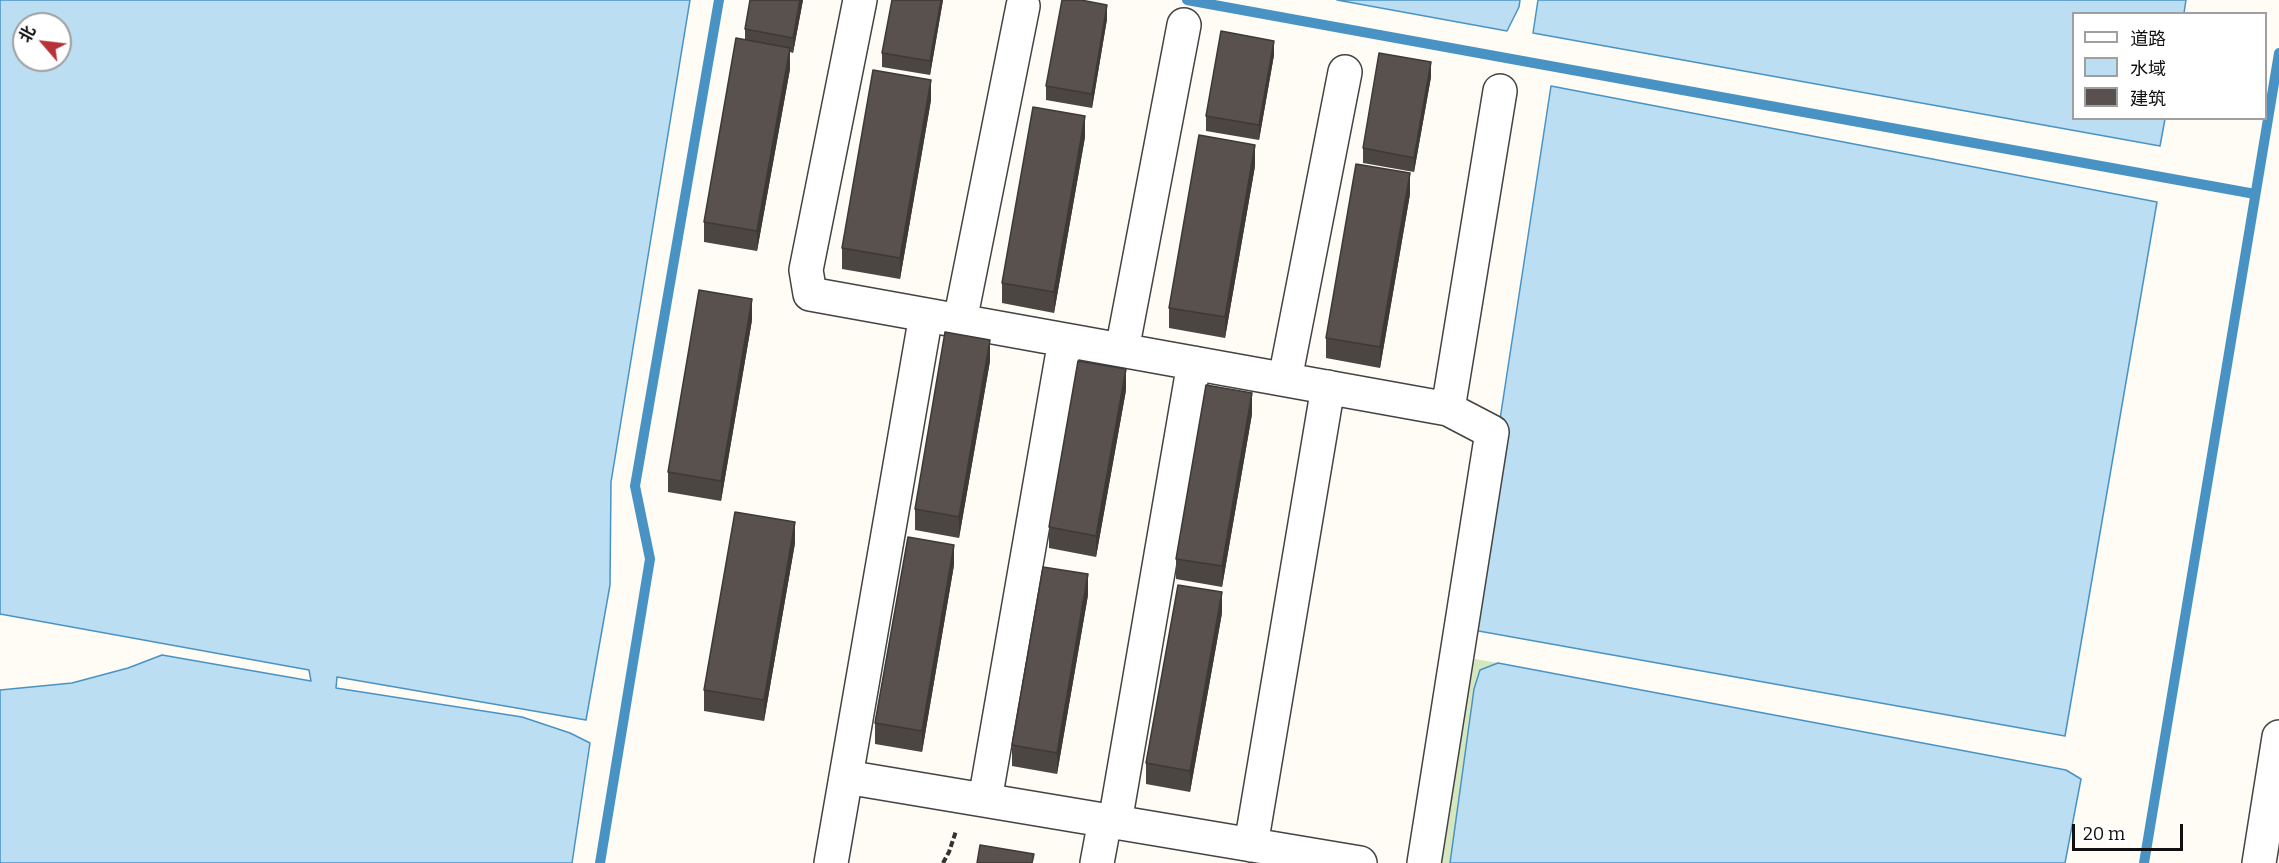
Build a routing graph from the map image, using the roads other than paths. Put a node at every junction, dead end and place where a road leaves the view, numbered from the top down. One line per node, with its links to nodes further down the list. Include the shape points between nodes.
1 (860, 0): 6 (street, via 806,270 810,294)
2 (1023, 6): 7 (street)
3 (1184, 25): 9 (street)
4 (1345, 72): 11 (street)
5 (1500, 91): 13 (street)
6 (926, 315): 7 (street); 15 (street)
7 (960, 321): 8 (street)
8 (1065, 340): 9 (street); 16 (street)
9 (1122, 350): 10 (street)
10 (1194, 363): 11 (street); 17 (street)
11 (1285, 380): 12 (street)
12 (1328, 387): 13 (street); 18 (street)
13 (1448, 409): 22 (street, via 1492,432)
14 (2279, 737): 23 (street)
15 (846, 777): 16 (street); 19 (street)
16 (985, 800): 17 (street)
17 (1110, 821): 18 (street); 20 (street)
18 (1243, 850): 21 (street)
19 (831, 863)
20 (1098, 863)
21 (1360, 863)
22 (1424, 863)
23 (2259, 863)

